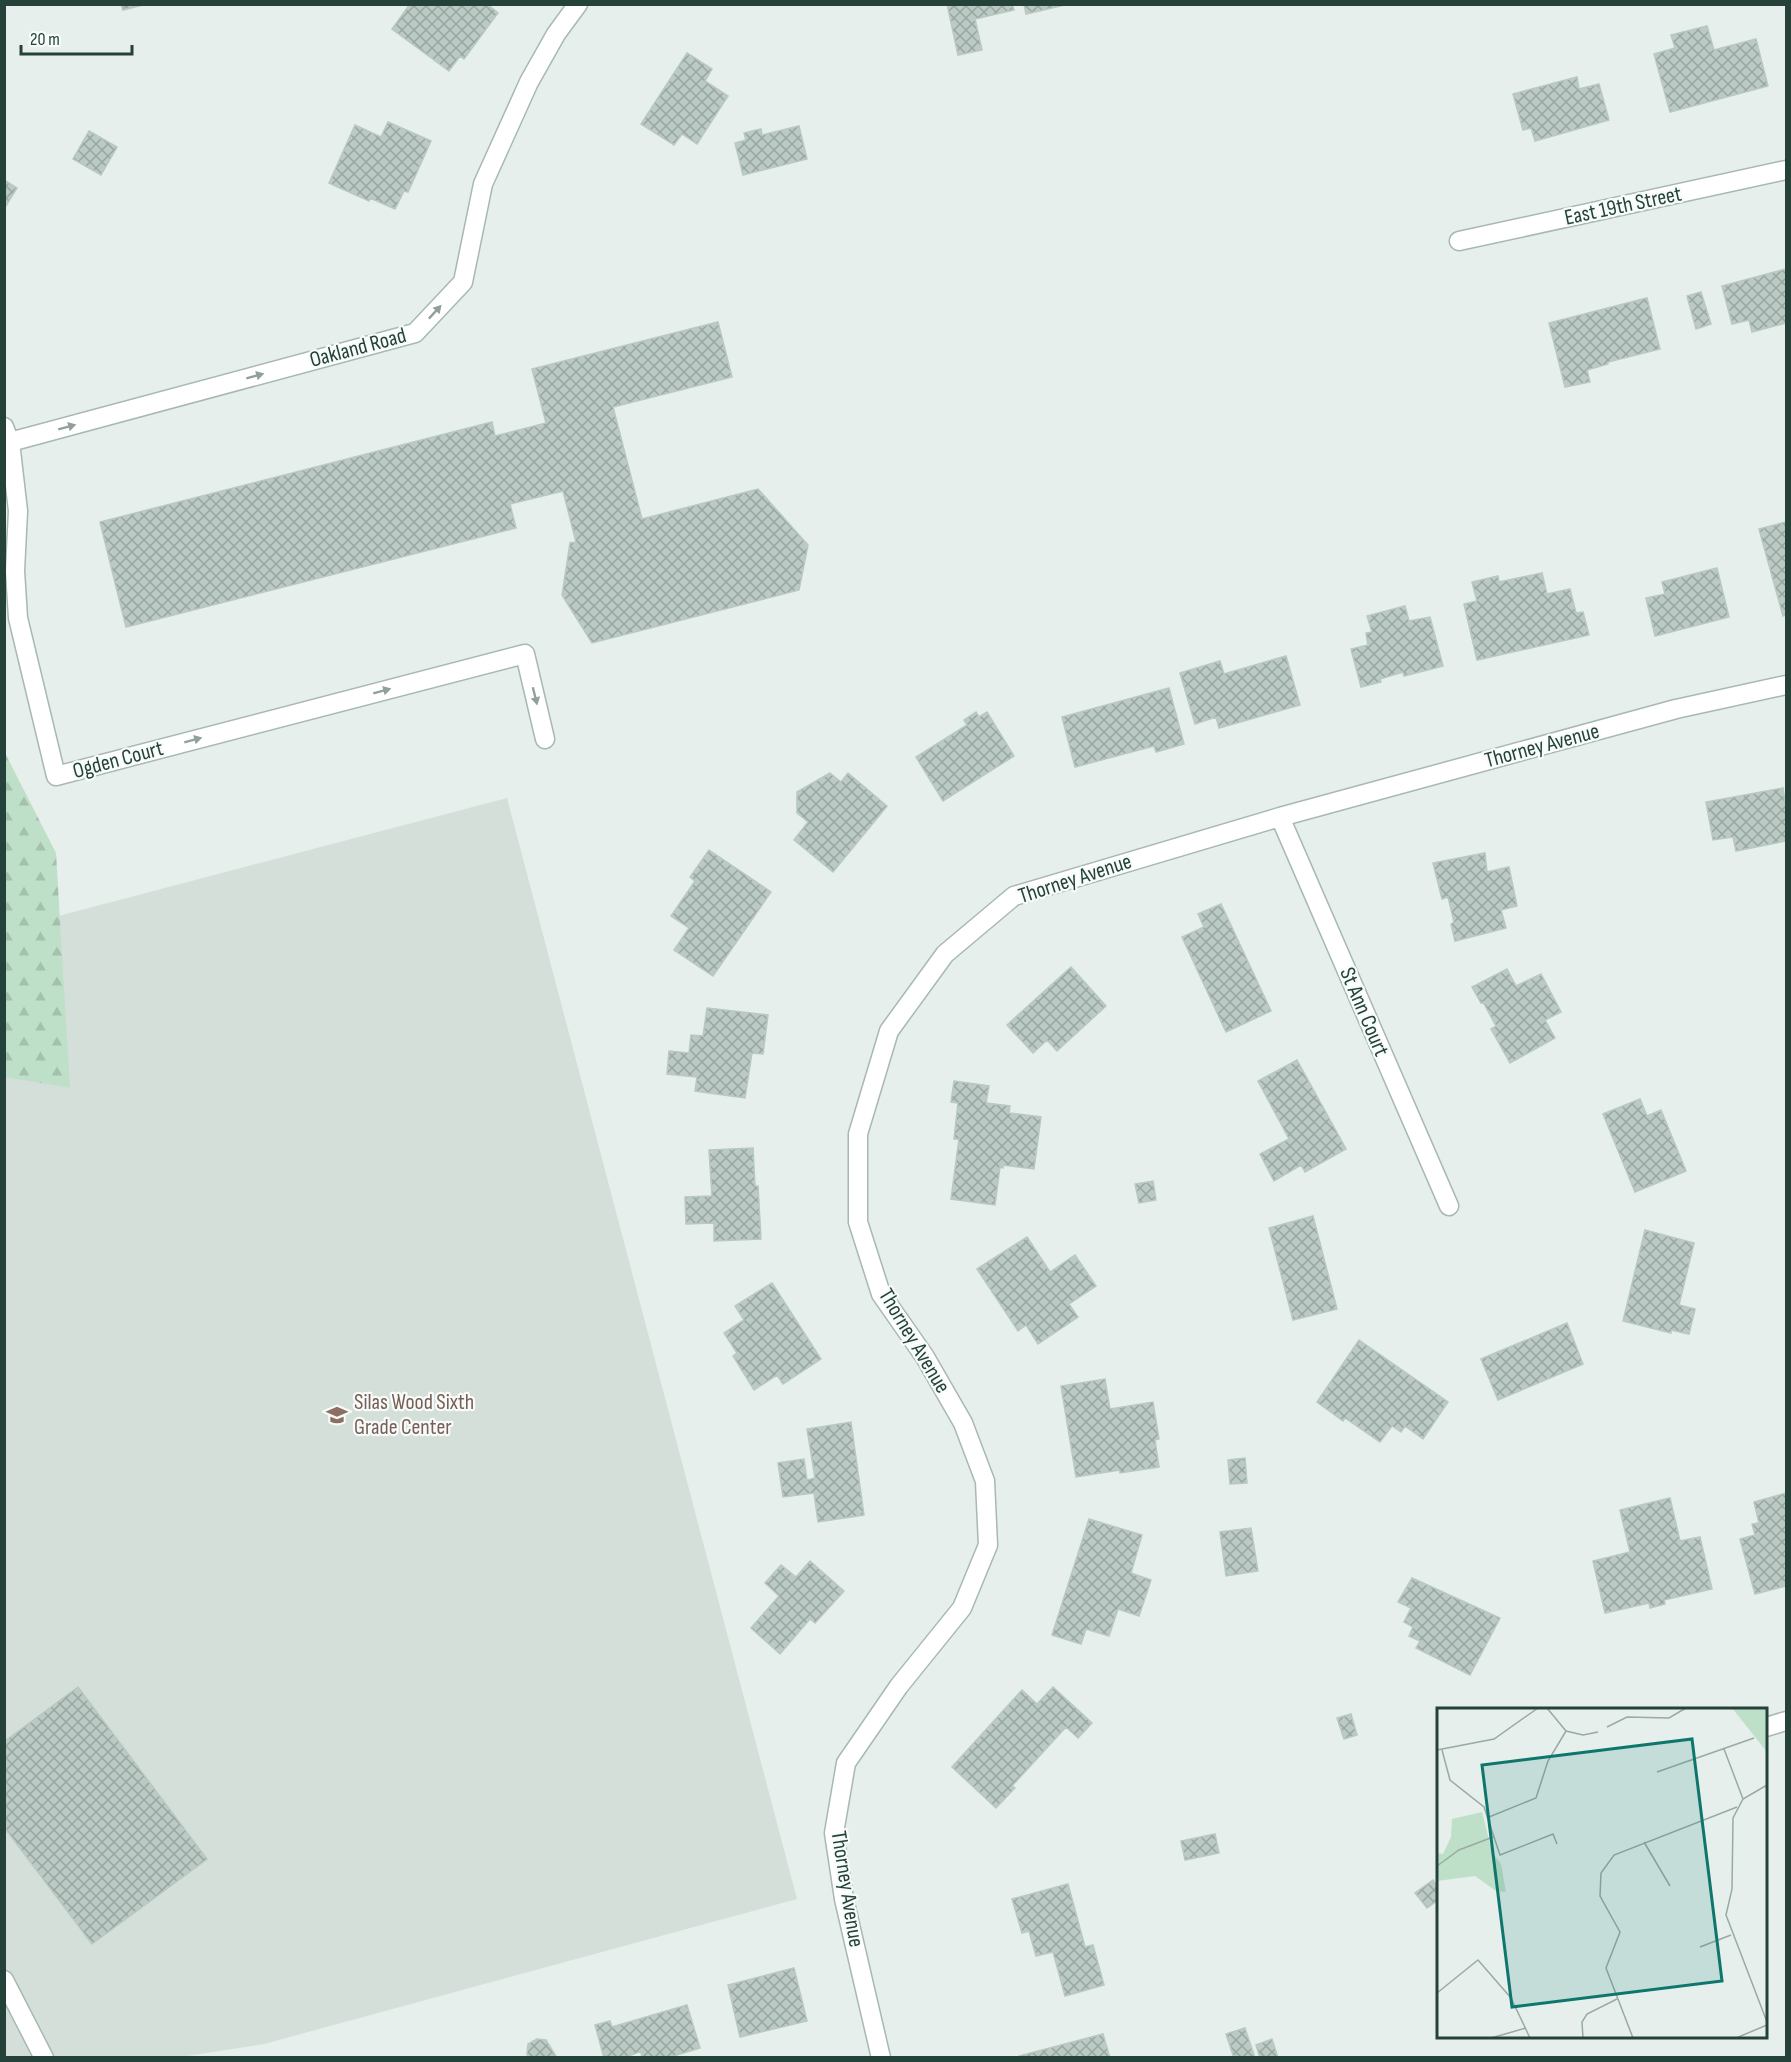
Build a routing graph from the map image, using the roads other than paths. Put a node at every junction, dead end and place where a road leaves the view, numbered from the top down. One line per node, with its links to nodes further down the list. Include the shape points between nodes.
1 (578, 4): 4 (street, Oakland Road, one-way to 1, via 416,333 463,282 483,184 529,82)
2 (1786, 170): 3 (street, East 19th Street)
3 (1459, 241)
4 (7, 435): 5 (street, Ogden Court, via 18,511)
5 (11, 620): 7 (street, Ogden Court, one-way to 7, via 56,776 525,654)
6 (1786, 685): 8 (street, Thorney Avenue, via 1656,714)
7 (545, 739)
8 (1280, 817): 9 (street, St Ann Court); 14 (street, Thorney Avenue, via 1014,896 945,954 889,1031 858,1134 858,1222 881,1294 924,1356 963,1423 985,1480 988,1545 962,1608 899,1686 846,1763 834,1833 844,1899)
9 (1449, 1206)
10 (1786, 1721): 11 (street)
11 (1767, 1727)
12 (4, 1980): 13 (street)
13 (44, 2058)
14 (881, 2058)

